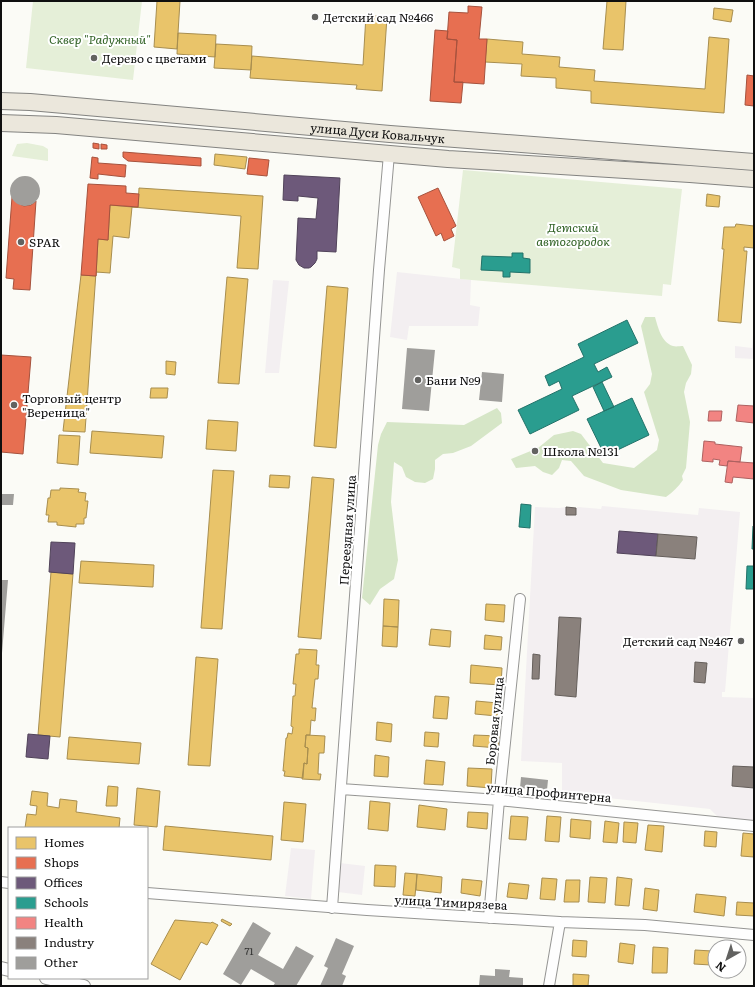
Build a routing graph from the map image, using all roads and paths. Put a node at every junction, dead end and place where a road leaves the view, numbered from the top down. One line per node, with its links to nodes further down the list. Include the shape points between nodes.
1 (1, 101): 4 (main road, улица Дуси Ковальчук)
2 (1, 123): 3 (main road, улица Дуси Ковальчук, via 56,125)
3 (389, 154): 5 (main road, улица Дуси Ковальчук); 7 (street, Переездная улица)
4 (754, 162)
5 (754, 179)
6 (520, 599): 8 (street, Боровая улица)
7 (341, 789): 8 (street, улица Профинтерна); 11 (street, Переездная улица)
8 (499, 800): 9 (street, улица Профинтерна); 12 (street, Боровая улица)
9 (754, 826)
10 (148, 893): 11 (street, улица Тимирязева)
11 (332, 908): 12 (street, улица Тимирязева)
12 (489, 918): 13 (street, улица Тимирязева)
13 (560, 922): 14 (street, улица Тимирязева, via 645,925); 17 (street)
14 (754, 935)
15 (51, 979): 16 (street)
16 (84, 986)
17 (550, 986)

